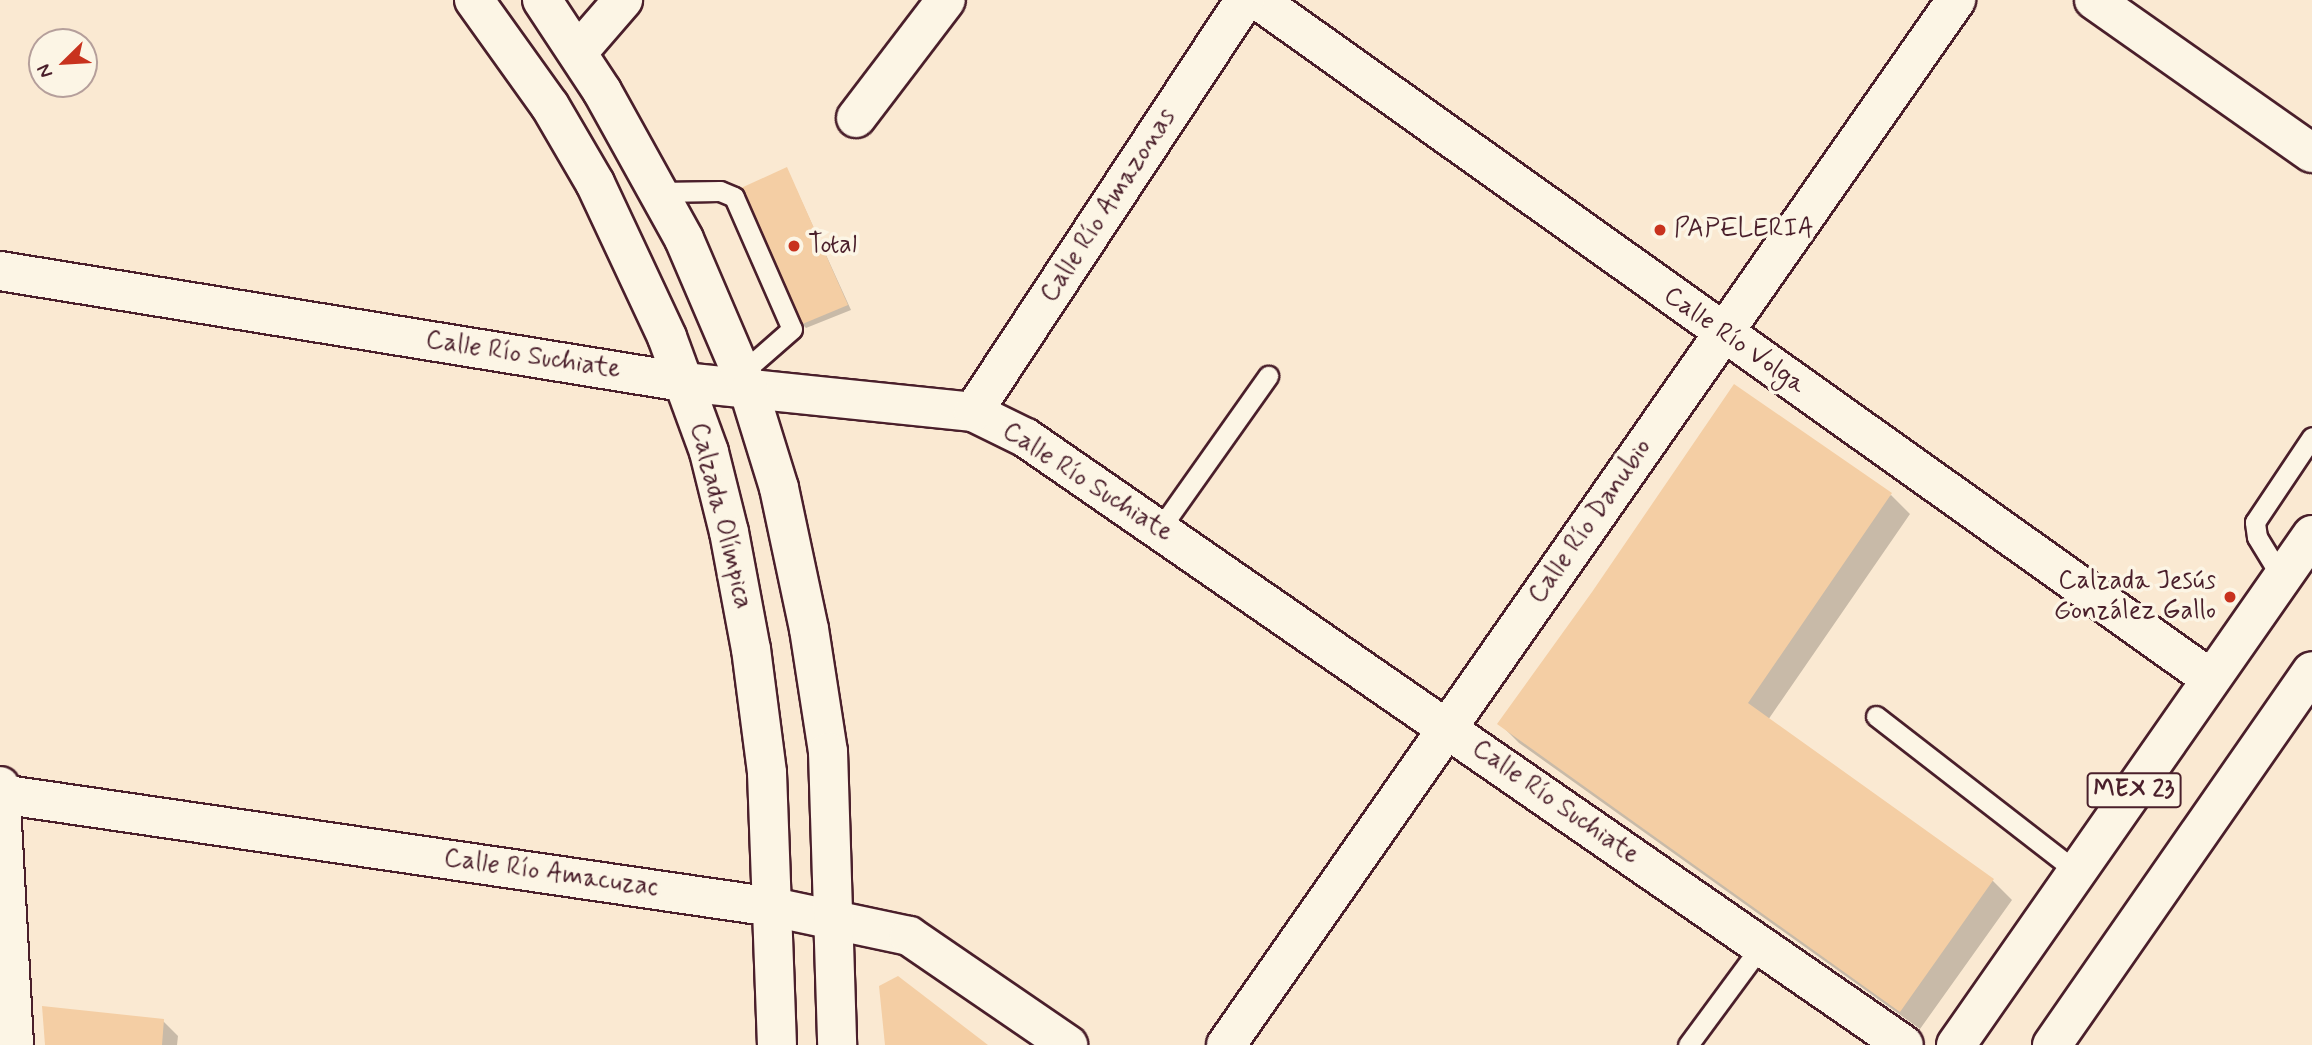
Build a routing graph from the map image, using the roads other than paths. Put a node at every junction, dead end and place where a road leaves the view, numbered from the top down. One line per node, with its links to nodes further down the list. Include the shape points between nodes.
1 (474, 0): 16 (street, Calzada Olímpica, via 550,106 594,183 630,252)
2 (542, 0): 9 (street)
3 (623, 0): 9 (street)
4 (946, 0): 10 (street)
5 (1245, 0): 18 (street, Calle Río Amazonas)
6 (1258, 0): 14 (street, Calle Río Volga)
7 (1956, 0): 14 (street, Calle Río Danubio)
8 (2094, 0): 11 (street)
9 (578, 52): 12 (street)
10 (856, 118)
11 (2312, 153)
12 (659, 192): 17 (street); 17 (lane, via 725,191 736,202 792,329)
13 (0, 271): 16 (street, Calle Río Suchiate)
14 (1723, 333): 24 (street, Calle Río Volga); 26 (street, Calle Río Danubio)
15 (1268, 376): 20 (lane)
16 (683, 382): 17 (street, Calle Río Suchiate); 30 (street, Calzada Olímpica, via 709,452 751,649 767,773)
17 (746, 382): 18 (street, Calle Río Suchiate); 31 (street, via 779,488 809,629 828,752)
18 (973, 412): 20 (street, Calle Río Suchiate, via 1026,438)
19 (2312, 437): 22 (lane, via 2255,522 2257,537)
20 (1159, 530): 26 (street, Calle Río Suchiate)
21 (2312, 535): 22 (street, MEX 23)
22 (2282, 578): 24 (street, MEX 23)
23 (2312, 671): 41 (street, MEX 23)
24 (2211, 679): 29 (street, MEX 23)
25 (1876, 716): 29 (lane)
26 (1447, 729): 32 (street, Calle Río Suchiate); 37 (street, Calle Río Danubio)
27 (0, 786): 28 (street)
28 (0, 794): 30 (street, Calle Río Amacuzac); 33 (street)
29 (2077, 872): 40 (street, MEX 23)
30 (773, 907): 31 (street, Calle Río Amacuzac); 34 (street, Calzada Olímpica)
31 (835, 920): 35 (street); 36 (street, Calle Río Amacuzac, via 909,936)
32 (1760, 946): 38 (lane); 39 (street, Calle Río Suchiate)
33 (15, 1045)
34 (777, 1045)
35 (837, 1045)
36 (1068, 1045)
37 (1226, 1045)
38 (1688, 1045)
39 (1904, 1045)
40 (1956, 1045)
41 (2052, 1045)

